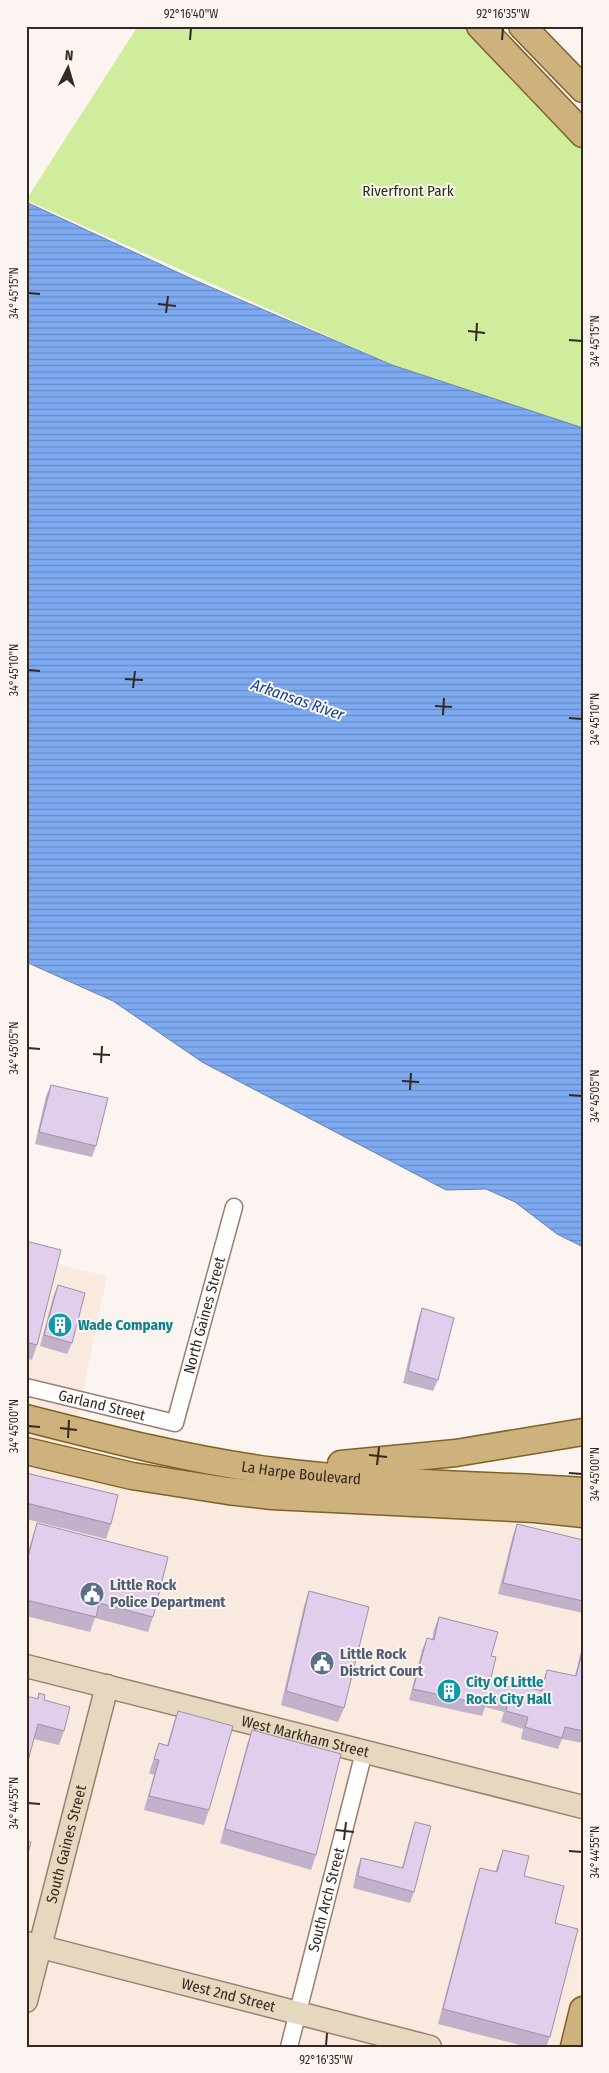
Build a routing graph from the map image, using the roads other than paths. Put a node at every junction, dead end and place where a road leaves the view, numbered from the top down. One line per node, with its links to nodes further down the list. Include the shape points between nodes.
1 (480, 26): 4 (main road)
2 (522, 26): 3 (main road)
3 (583, 89)
4 (583, 134)
5 (234, 1206): 8 (street, North Gaines Street)
6 (26, 1386): 8 (street, Garland Street)
7 (26, 1418): 10 (main road, La Harpe Boulevard)
8 (175, 1423)
9 (583, 1432): 10 (main road, via 456,1453 350,1465)
10 (99, 1437): 12 (main road, La Harpe Boulevard, via 274,1471)
11 (26, 1451): 13 (main road, La Harpe Boulevard, via 132,1476 237,1492)
12 (583, 1490)
13 (583, 1514)
14 (26, 1666): 15 (street, West Markham Street)
15 (107, 1686): 16 (street, West Markham Street); 18 (street, South Gaines Street)
16 (364, 1752): 17 (street, West Markham Street); 21 (street, South Arch Street)
17 (583, 1807)
18 (33, 1945): 19 (street, South Gaines Street); 21 (street, West 2nd Street)
19 (26, 2001)
20 (583, 2010): 24 (main road)
21 (298, 2013): 22 (street, South Arch Street); 23 (street, West 2nd Street)
22 (289, 2047)
23 (430, 2047)
24 (574, 2047)

